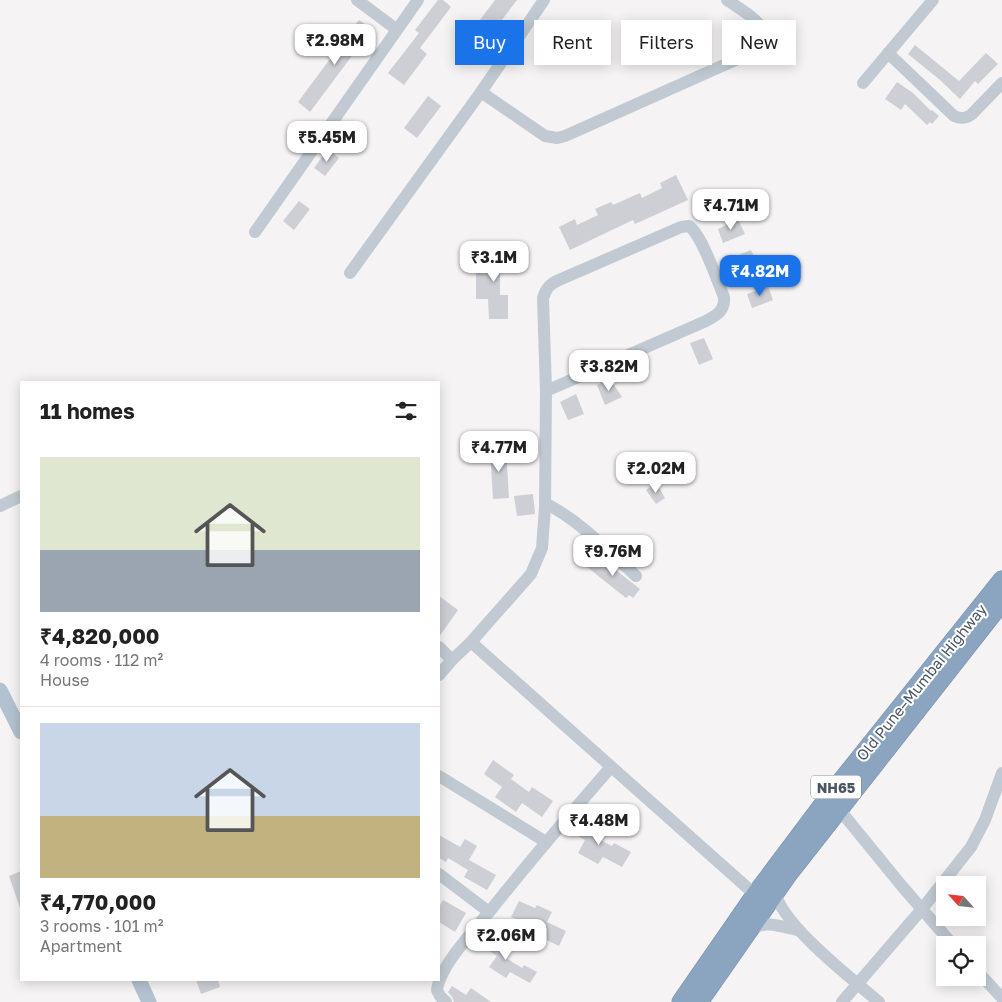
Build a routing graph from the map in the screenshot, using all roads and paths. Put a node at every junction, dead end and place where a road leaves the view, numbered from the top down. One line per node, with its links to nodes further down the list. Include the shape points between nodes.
1 (357, 0): 6 (lane)
2 (418, 0): 6 (lane)
3 (544, 0): 10 (lane)
4 (726, 0): 10 (lane, via 760,24 764,30 760,46 565,136 544,136)
5 (934, 0): 7 (lane)
6 (396, 29): 11 (lane)
7 (888, 53): 8 (lane); 9 (lane, via 954,116 960,118 968,118)
8 (863, 83)
9 (1002, 83)
10 (481, 92): 12 (lane)
11 (255, 232)
12 (350, 272)
13 (546, 391): 13 (lane, via 543,298 551,284 681,227 692,228 724,297 722,311); 15 (lane)
14 (20, 496): 16 (lane)
15 (545, 503): 17 (lane, via 578,524); 20 (lane, via 542,548 536,565)
16 (0, 506)
17 (636, 576)
18 (1002, 580): 32 (highway, Old Pune–Mumbai Highway / NH65, via 830,795)
19 (1002, 602): 29 (highway, Old Pune–Mumbai Highway / NH65)
20 (471, 642): 22 (lane); 26 (lane)
21 (440, 648): 22 (lane)
22 (452, 660): 23 (lane)
23 (440, 674)
24 (1, 694): 25 (main road)
25 (20, 730)
26 (610, 767): 30 (lane); 32 (lane)
27 (1002, 773): 33 (lane, via 971,847)
28 (440, 777): 30 (lane)
29 (839, 809): 32 (highway, Old Pune–Mumbai Highway / NH65); 33 (lane)
30 (546, 842): 34 (lane)
31 (440, 875): 34 (lane)
32 (766, 897): 35 (highway, Old Pune–Mumbai Highway / NH65); 36 (lane, via 780,905); 46 (highway, Old Pune–Mumbai Highway / NH65)
33 (922, 909): 37 (lane); 42 (lane)
34 (489, 912): 38 (lane)
35 (750, 929): 36 (lane, via 766,924); 47 (highway, Old Pune–Mumbai Highway / NH65)
36 (798, 930): 42 (lane)
37 (945, 936)
38 (440, 980)
39 (139, 981): 44 (main road)
40 (440, 981): 45 (lane, via 437,990)
41 (986, 981): 43 (lane)
42 (858, 984): 48 (lane); 49 (lane)
43 (1002, 998)
44 (149, 1002)
45 (446, 1002)
46 (681, 1002)
47 (699, 1002)
48 (842, 1002)
49 (879, 1002)

